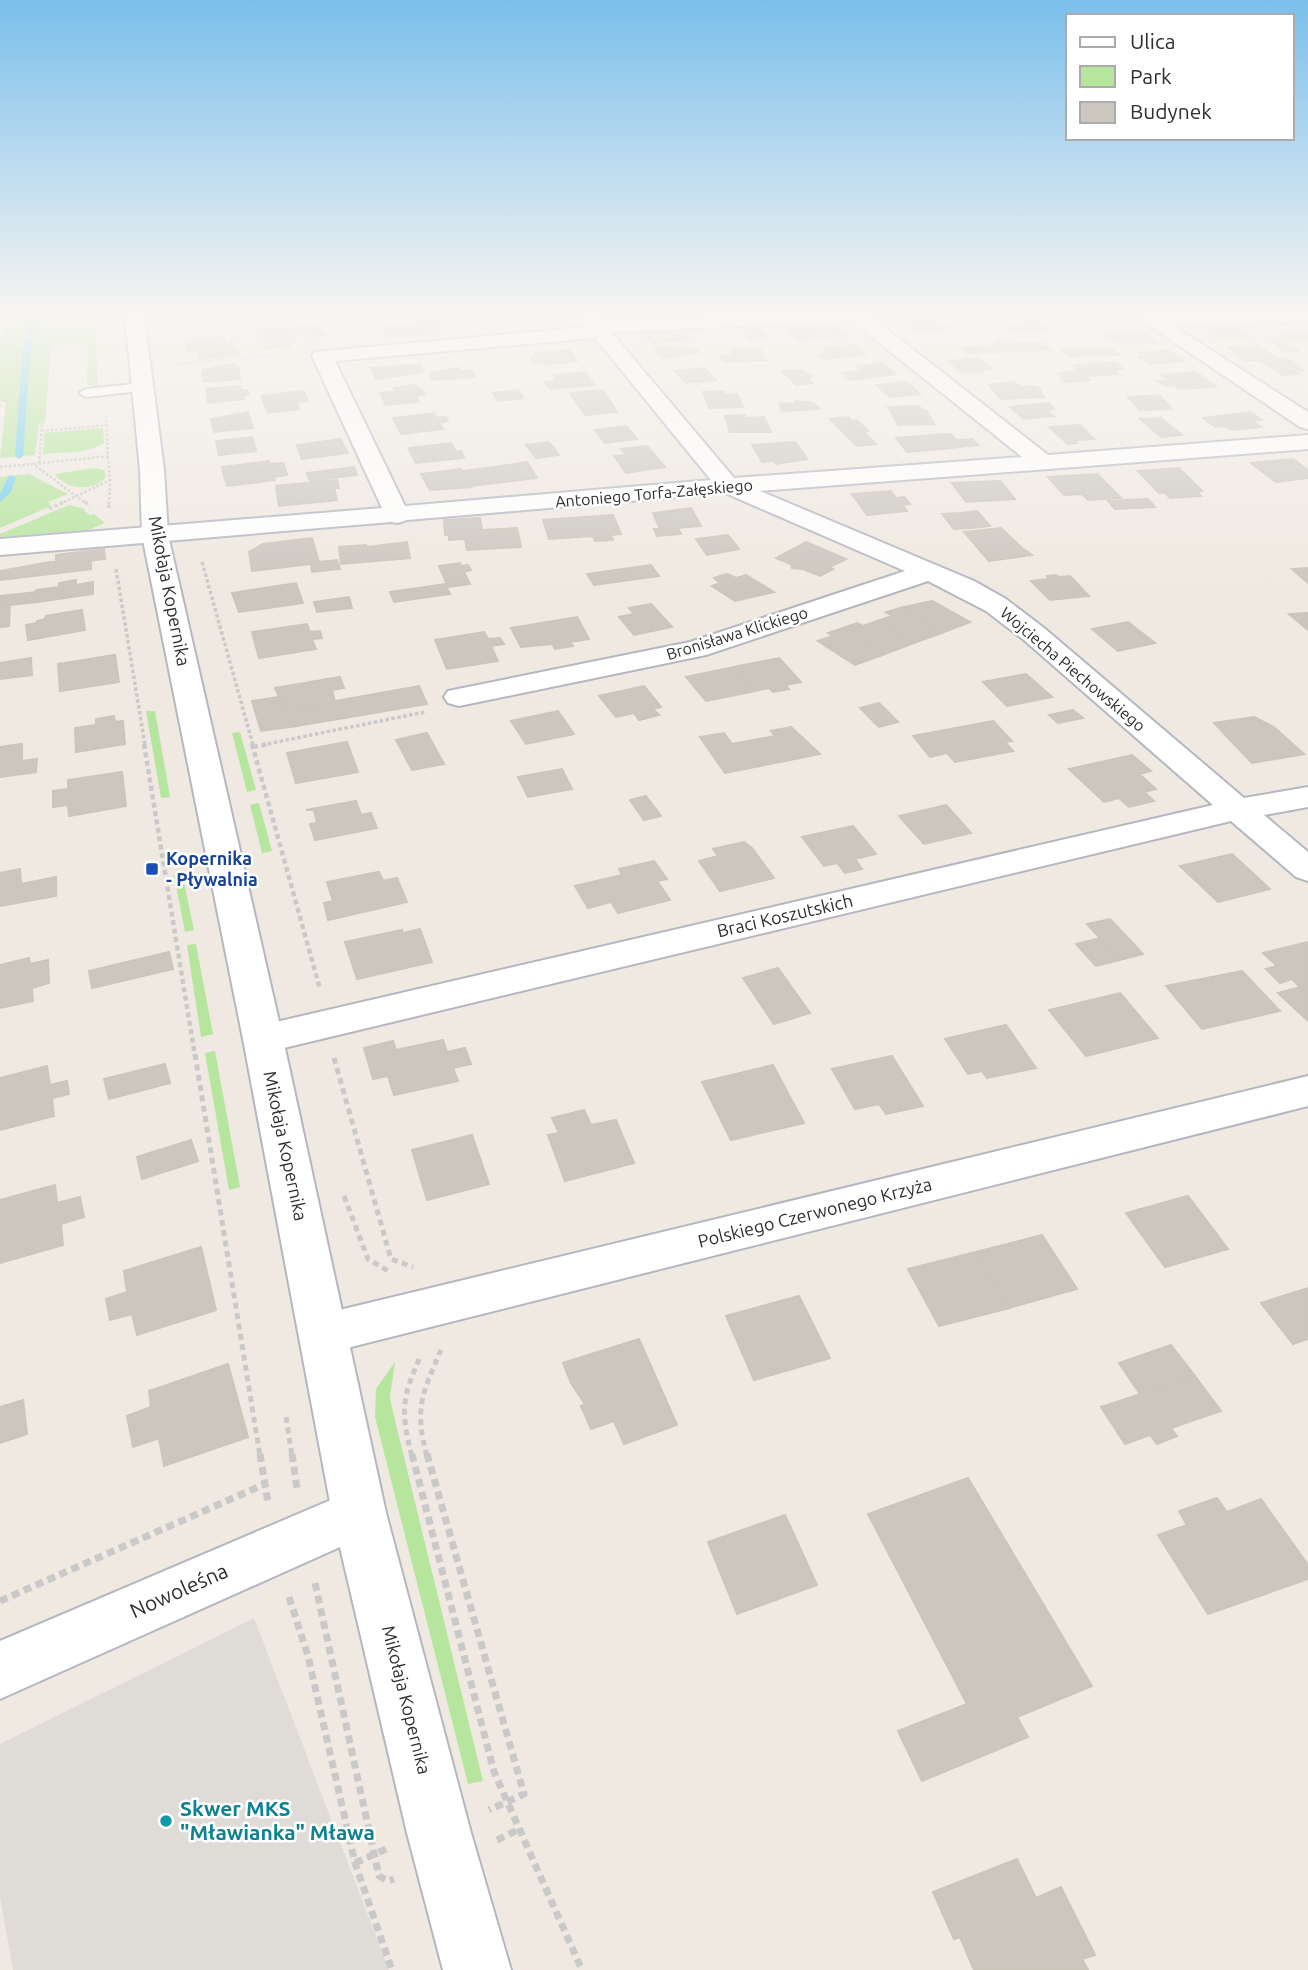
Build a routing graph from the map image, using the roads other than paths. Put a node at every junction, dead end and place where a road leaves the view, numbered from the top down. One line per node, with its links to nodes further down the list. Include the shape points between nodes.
1 (145, 407): 11 (street, Mikołaja Kopernika)
2 (347, 407): 10 (street)
3 (663, 407): 9 (street)
4 (974, 407): 8 (street)
5 (1285, 407): 6 (street)
6 (1308, 422)
7 (1308, 442): 8 (street, Antoniego Torfa-Załęskiego)
8 (1044, 463): 9 (street, Antoniego Torfa-Załęskiego)
9 (728, 486): 10 (street, Antoniego Torfa-Załęskiego); 13 (street, Wojciecha Piechowskiego)
10 (398, 516): 11 (street, Antoniego Torfa-Załęskiego)
11 (155, 535): 12 (street, Antoniego Torfa-Załęskiego); 18 (street, Mikołaja Kopernika)
12 (0, 547)
13 (930, 572): 14 (street, Bronisława Klickiego, via 696,649); 16 (street, Wojciecha Piechowskiego, via 996,605 1034,634)
14 (459, 697)
15 (1308, 797): 16 (street, Braci Koszutskich)
16 (1239, 809): 17 (street, Wojciecha Piechowskiego); 18 (street, Braci Koszutskich)
17 (1308, 870)
18 (263, 1039): 20 (street, Mikołaja Kopernika)
19 (1308, 1091): 20 (street, Polskiego Czerwonego Krzyża)
20 (323, 1334): 21 (street, Mikołaja Kopernika)
21 (359, 1513): 22 (street, Nowoleśna); 23 (street, Mikołaja Kopernika)
22 (0, 1670)
23 (477, 1970)

